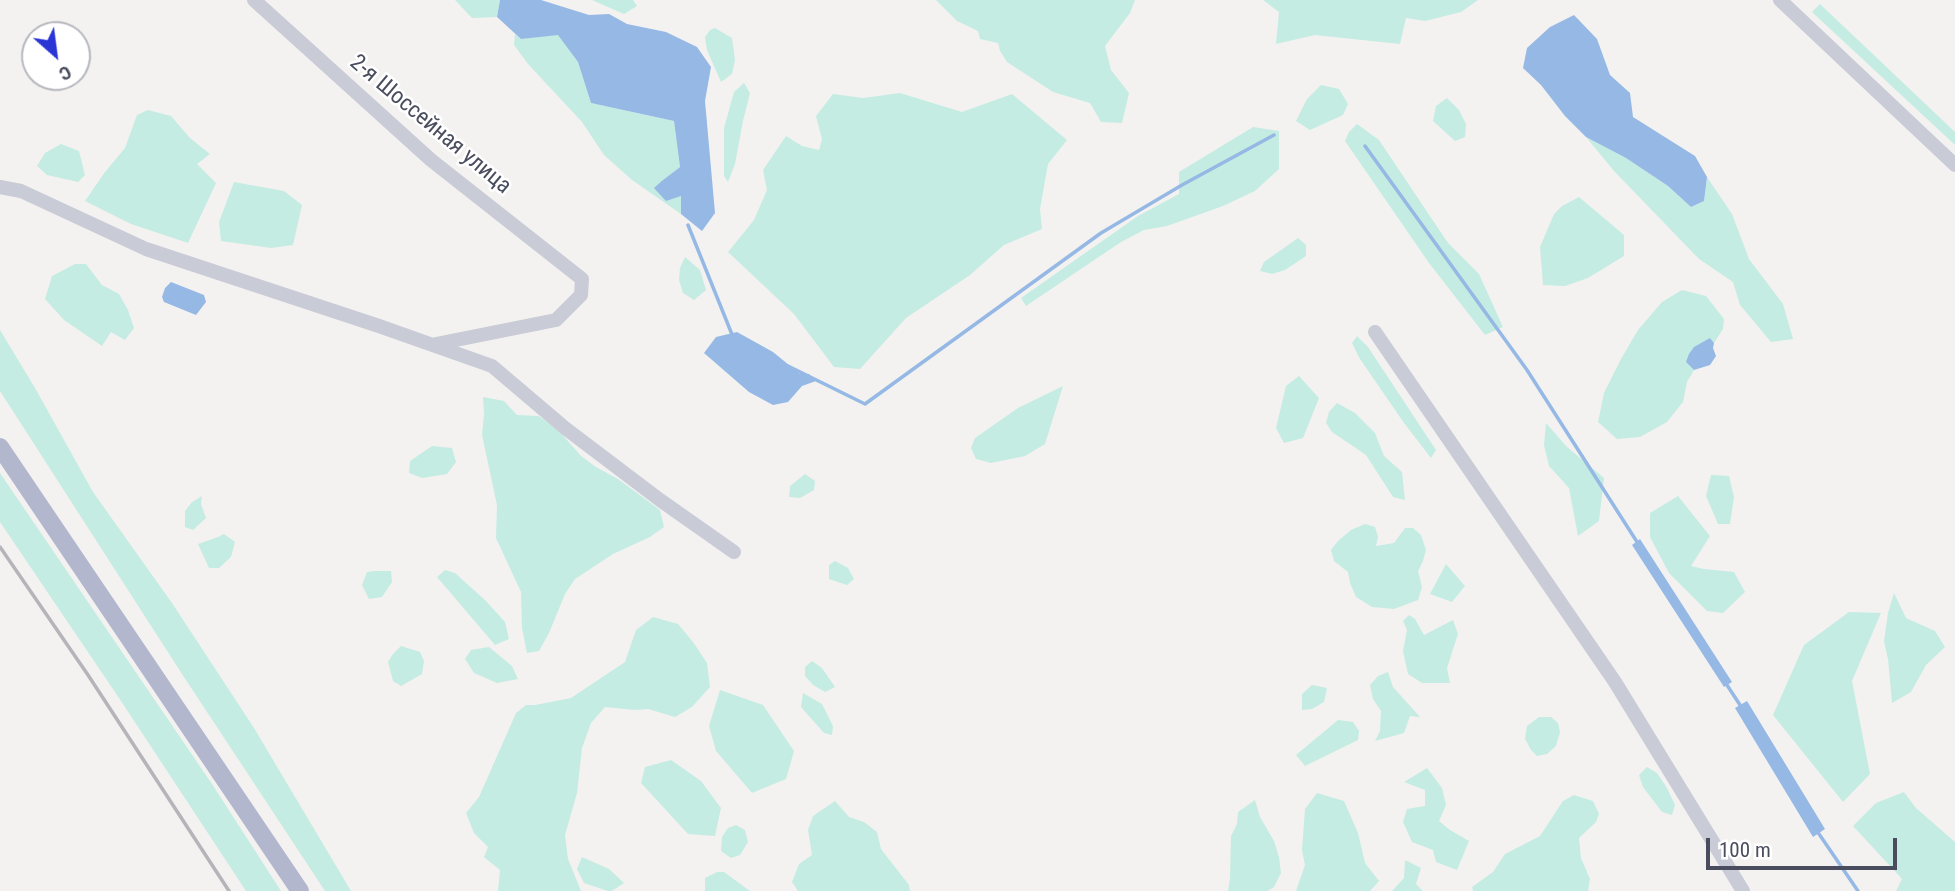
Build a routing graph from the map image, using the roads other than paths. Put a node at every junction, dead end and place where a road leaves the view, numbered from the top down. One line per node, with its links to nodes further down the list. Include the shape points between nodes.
1 (254, 0): 6 (street, 2-я Шоссейная улица, via 431,160 582,279 580,295 556,320)
2 (1780, 0): 3 (street)
3 (1955, 165)
4 (0, 187): 6 (street, via 20,191 146,248)
5 (1376, 332): 10 (street, via 1615,682)
6 (433, 345): 8 (street, via 492,366 565,428)
7 (0, 447): 9 (main road)
8 (734, 552)
9 (300, 891)
10 (1743, 891)

